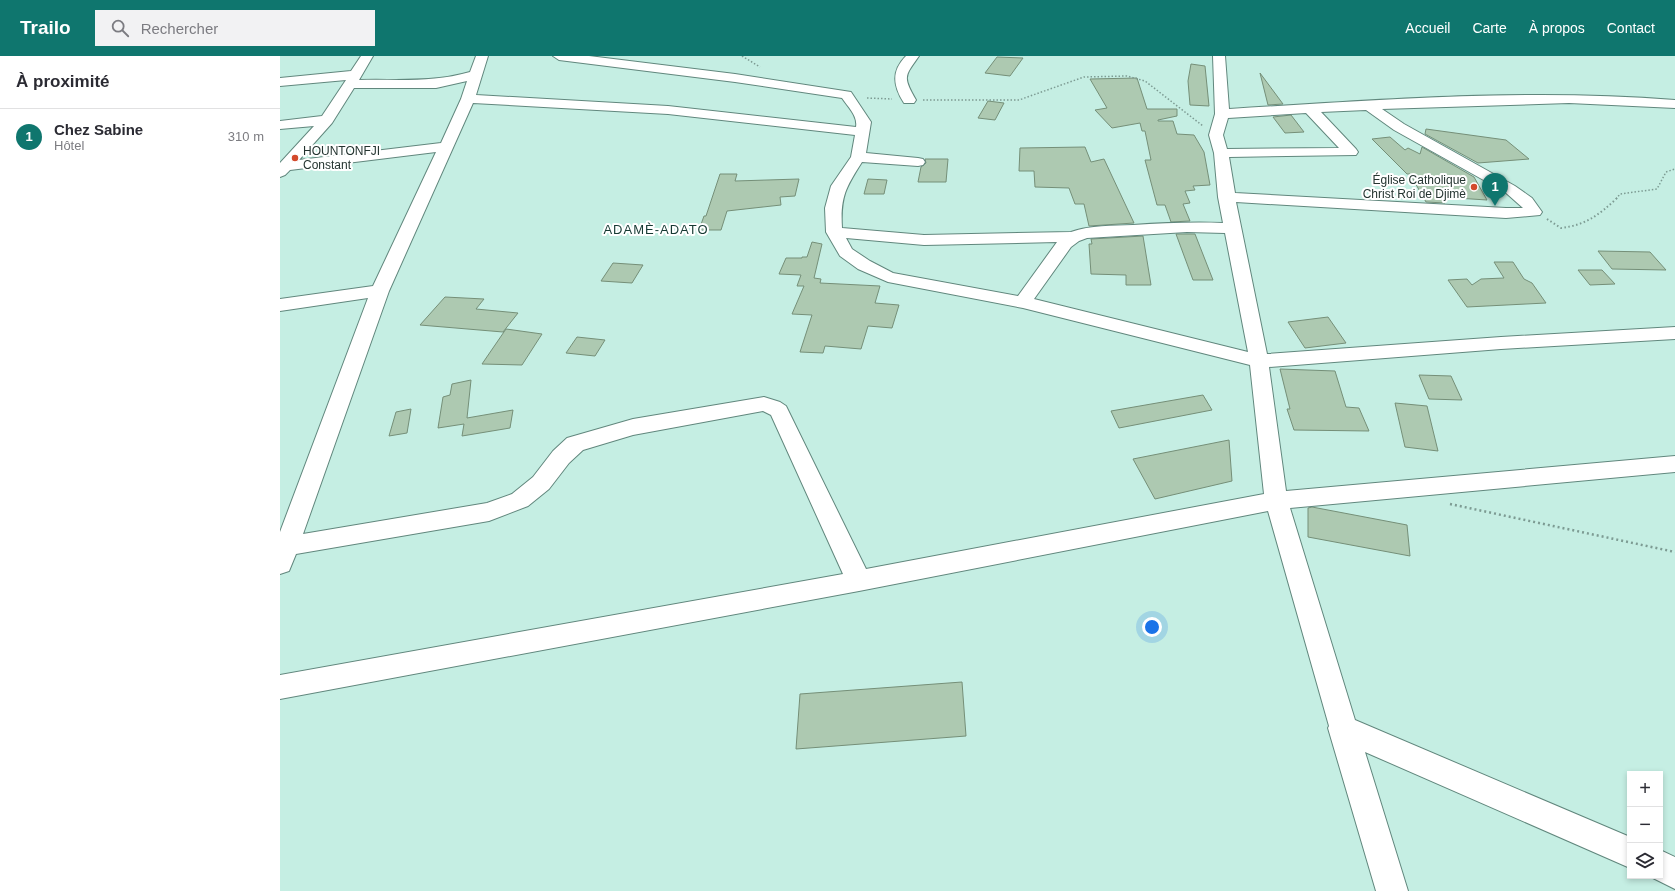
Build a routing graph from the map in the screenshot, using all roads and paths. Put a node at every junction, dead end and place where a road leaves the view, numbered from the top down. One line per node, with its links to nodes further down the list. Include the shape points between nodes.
1 (367, 56): 7 (street)
2 (482, 56): 6 (street)
3 (559, 56): 9 (street)
4 (913, 56): 11 (street, via 905,63 900,75 902,87)
5 (1219, 56): 15 (street)
6 (475, 75): 7 (street, via 436,84); 10 (street)
7 (351, 80): 8 (street); 16 (street)
8 (280, 82)
9 (846, 95): 11 (path); 18 (street, via 864,122)
10 (468, 99): 18 (street, via 668,110); 20 (street)
11 (909, 100): 19 (path, via 1019,100 1084,77 1127,76 1151,85)
12 (1675, 104): 13 (street, via 1553,99)
13 (1368, 105): 14 (street); 26 (street, via 1399,127 1510,189 1526,201)
14 (1309, 108): 15 (street); 19 (street, via 1351,152)
15 (1222, 114): 19 (street)
16 (327, 120): 17 (street); 23 (street)
17 (280, 125)
18 (863, 132): 21 (street)
19 (1219, 144): 25 (street)
20 (445, 147): 23 (street); 30 (street)
21 (858, 157): 22 (street); 28 (street, via 839,186 833,208)
22 (918, 162)
23 (281, 168)
24 (1675, 169): 26 (path, via 1666,172 1657,189 1620,194 1615,201 1585,224 1561,228)
25 (1226, 197): 26 (street, via 1506,213); 27 (street)
26 (1534, 212)
27 (1232, 228): 29 (street, via 1118,230 1085,233); 34 (street)
28 (834, 232): 29 (street, via 924,240); 31 (street, via 846,252 888,277)
29 (1073, 237): 31 (street, via 1065,243)
30 (380, 291): 32 (street); 38 (street)
31 (1023, 302): 34 (street)
32 (280, 305)
33 (1675, 333): 34 (street)
34 (1259, 361): 36 (street)
35 (1675, 464): 36 (street)
36 (1276, 501): 40 (street); 42 (street)
37 (1449, 504): 39 (path)
38 (283, 552): 40 (street, via 489,512 520,500 541,483 561,457 575,444 633,428 764,404 779,411)
39 (1675, 552)
40 (859, 581): 41 (street)
41 (280, 687)
42 (1342, 728): 43 (street); 46 (street)
43 (1627, 852)
44 (1663, 867): 45 (street)
45 (1675, 873)
46 (1392, 891)

